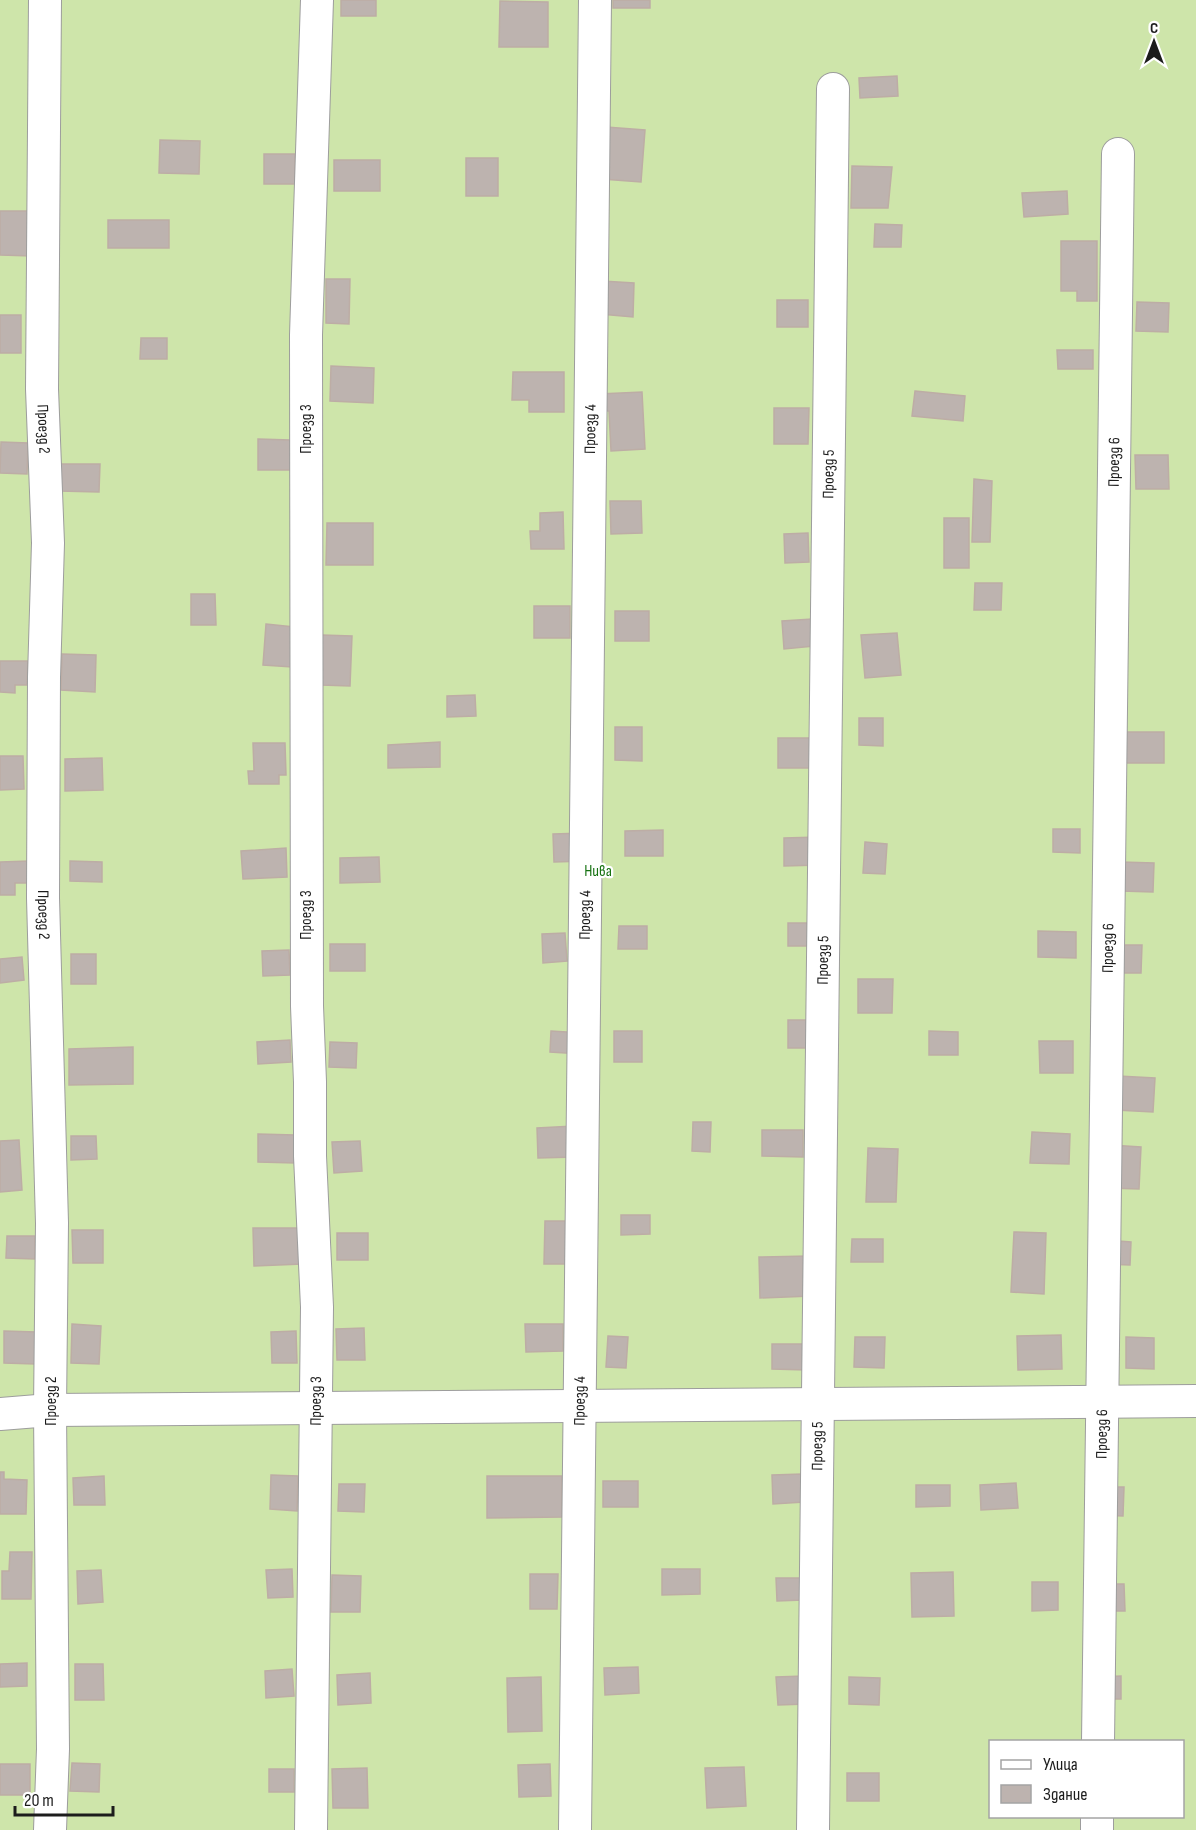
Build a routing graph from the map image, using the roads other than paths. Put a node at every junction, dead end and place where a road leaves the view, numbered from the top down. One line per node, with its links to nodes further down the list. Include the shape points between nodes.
1 (45, 0): 11 (street, Проезд 2, via 42,389 48,543 43,898 52,1223)
2 (317, 0): 10 (street, Проезд 3, via 306,335 307,1006 317,1307)
3 (595, 0): 9 (street, Проезд 4)
4 (833, 89): 8 (street, Проезд 5)
5 (1118, 154): 7 (street, Проезд 6)
6 (1196, 1401): 7 (street)
7 (1102, 1402): 8 (street); 13 (street, Проезд 6)
8 (818, 1403): 9 (street); 17 (street, Проезд 5)
9 (580, 1405): 10 (street); 16 (street, Проезд 4)
10 (316, 1408): 11 (street); 15 (street, Проезд 3)
11 (50, 1410): 12 (street); 14 (street, Проезд 2)
12 (0, 1414)
13 (1098, 1740)
14 (50, 1830)
15 (311, 1830)
16 (575, 1830)
17 (813, 1830)

